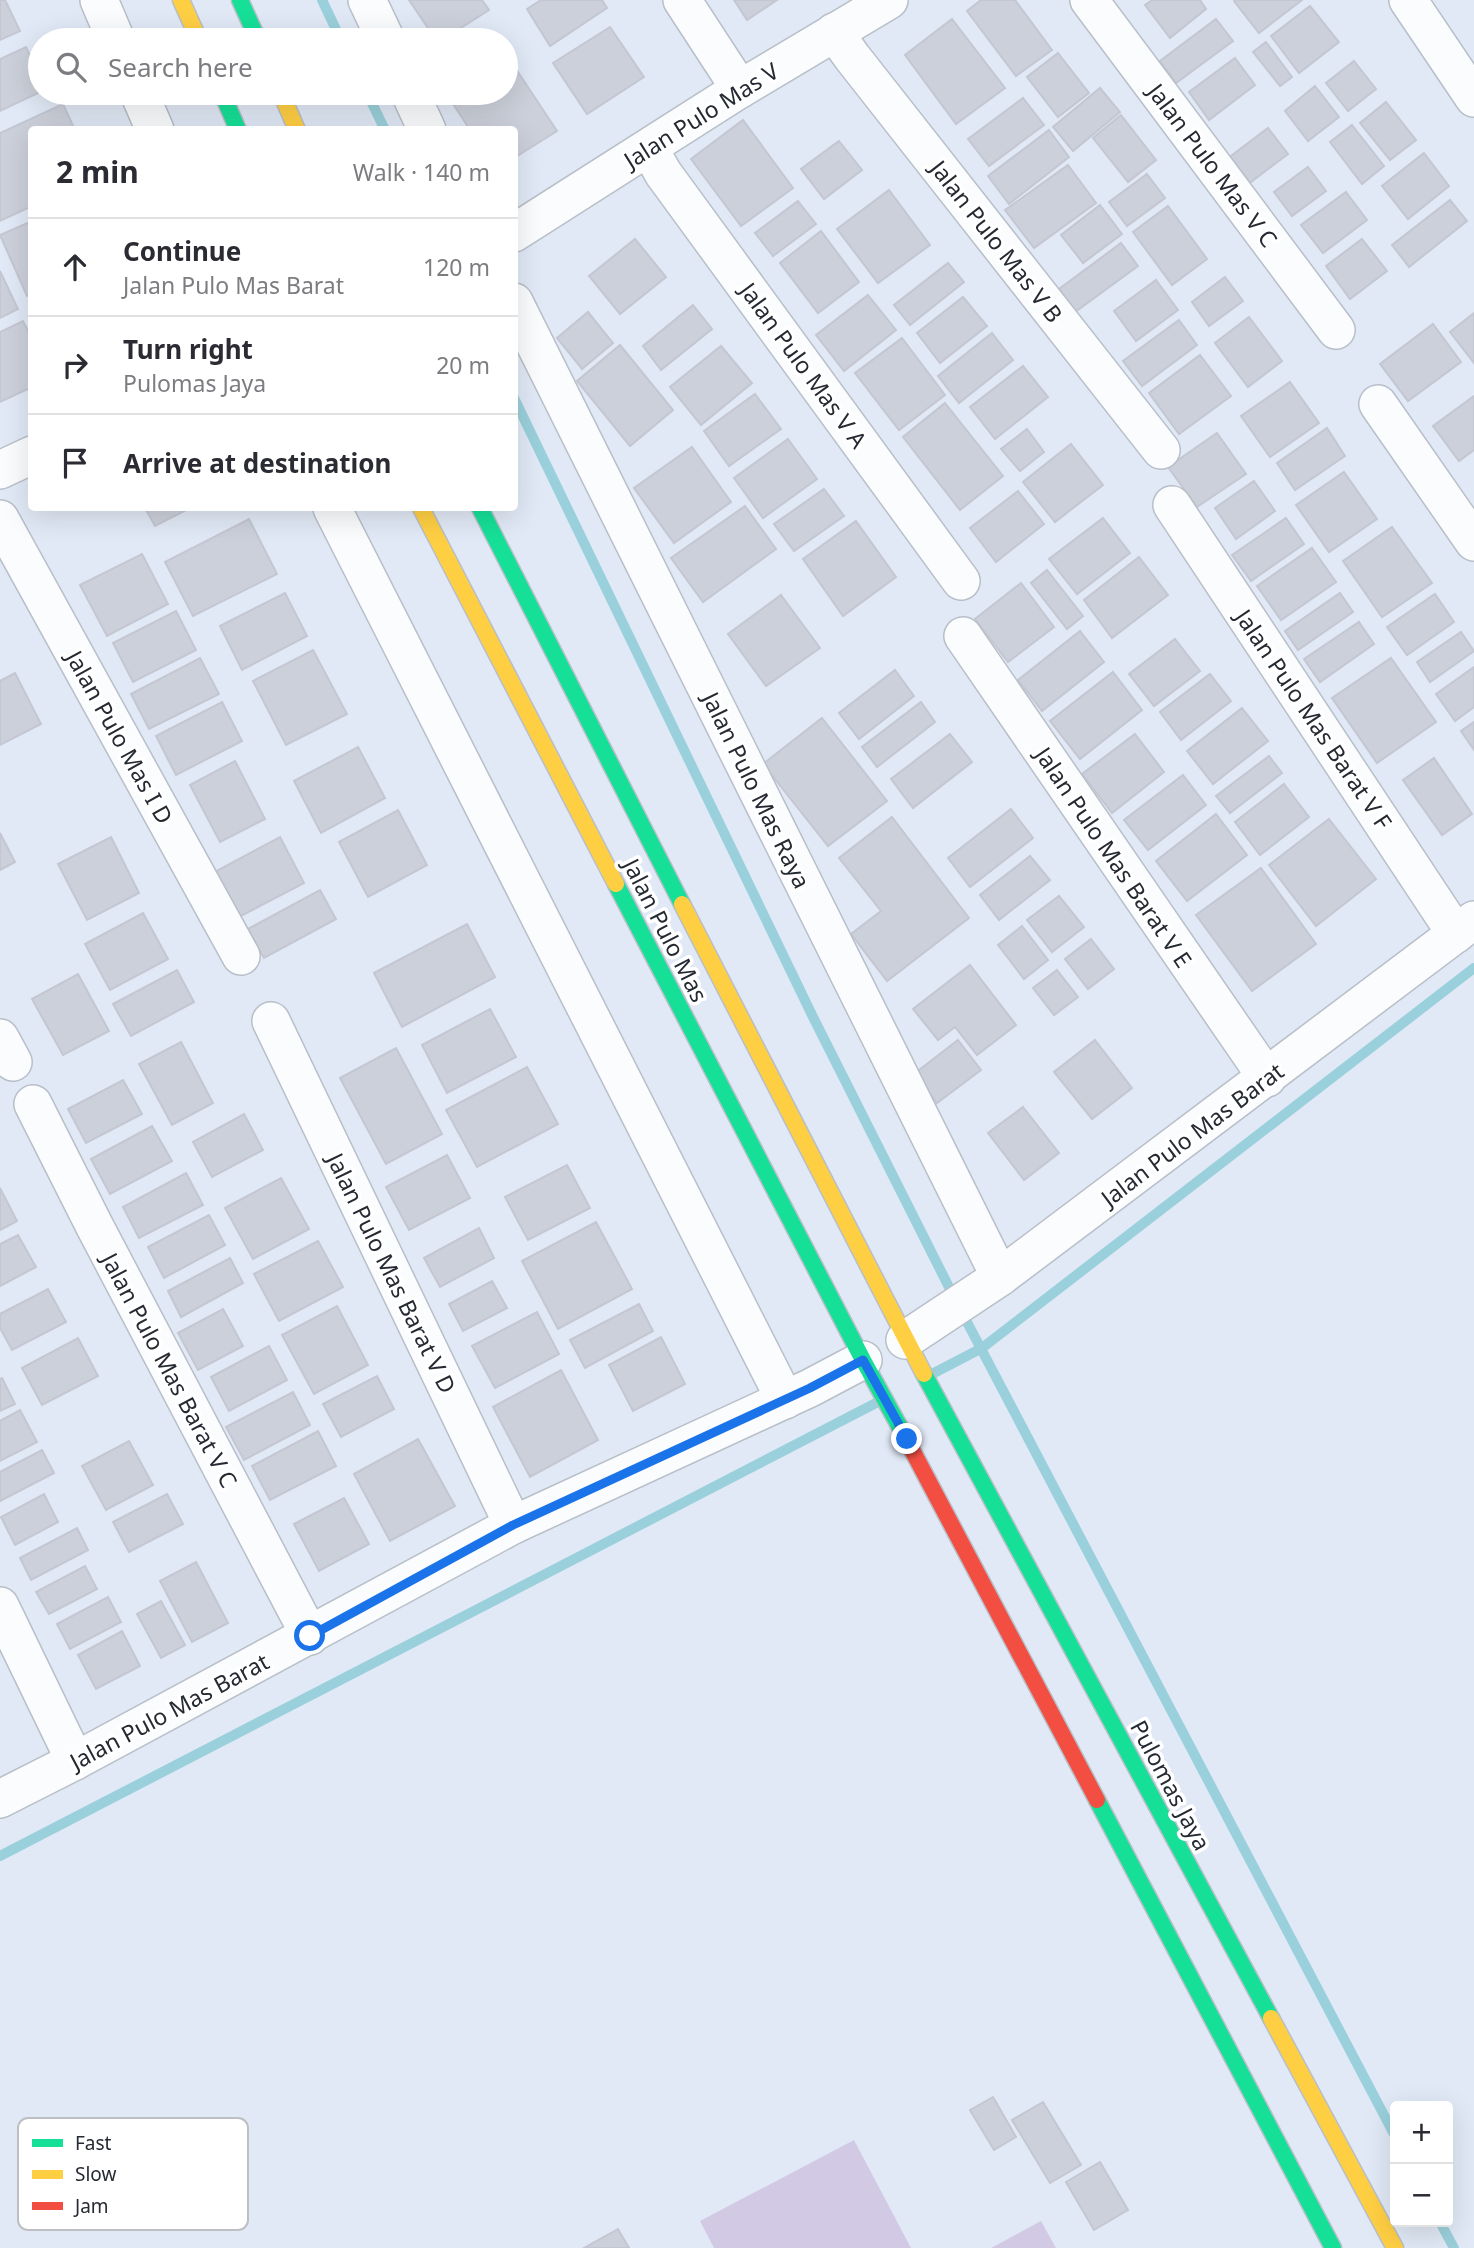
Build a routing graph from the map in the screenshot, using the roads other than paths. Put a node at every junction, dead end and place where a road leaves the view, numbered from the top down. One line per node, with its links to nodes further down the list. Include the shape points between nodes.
1 (99, 0): 9 (street)
2 (181, 0): 10 (street)
3 (240, 0): 11 (street)
4 (367, 0): 12 (street)
5 (682, 0): 14 (street)
6 (889, 0): 13 (street, Jalan Pulo Mas V)
7 (1089, 0): 27 (street, Jalan Pulo Mas V C)
8 (1408, 0): 15 (street)
9 (111, 28)
10 (194, 28)
11 (253, 28)
12 (380, 28)
13 (834, 32): 14 (street, Jalan Pulo Mas V); 29 (street, Jalan Pulo Mas V B)
14 (740, 89): 24 (street, Jalan Pulo Mas V)
15 (1474, 98)
16 (144, 105): 20 (street)
17 (228, 105): 21 (street)
18 (287, 105): 22 (street)
19 (416, 105): 23 (street)
20 (153, 126)
21 (237, 126)
22 (296, 126)
23 (426, 126)
24 (649, 148): 25 (street, Jalan Pulo Mas V); 38 (street, Jalan Pulo Mas V A)
25 (518, 230)
26 (518, 310): 45 (street, Jalan Pulo Mas Raya)
27 (1336, 330)
28 (1378, 404): 37 (street)
29 (1161, 450)
30 (28, 457): 31 (street)
31 (0, 470)
32 (1172, 505): 40 (street, Jalan Pulo Mas Barat V F)
33 (334, 511): 48 (street)
34 (423, 511): 47 (street, Jalan Pulo Mas)
35 (482, 511): 46 (street, Jalan Pulo Mas)
36 (0, 519): 41 (street, Jalan Pulo Mas I D)
37 (1474, 542)
38 (961, 581)
39 (962, 636): 43 (street, Jalan Pulo Mas Barat V E)
40 (1465, 927): 43 (street, Jalan Pulo Mas Barat)
41 (241, 956)
42 (271, 1021): 49 (street, Jalan Pulo Mas Barat V D)
43 (1267, 1078): 45 (street, Jalan Pulo Mas Barat)
44 (33, 1104): 51 (street, Jalan Pulo Mas Barat V C)
45 (990, 1284): 46 (street, Jalan Pulo Mas Barat)
46 (910, 1339): 55 (street, Pulomas Jaya, via 945,1415)
47 (860, 1368): 48 (street, Jalan Pulo Mas Barat); 54 (street, via 907,1439)
48 (797, 1394): 49 (street, Jalan Pulo Mas Barat)
49 (513, 1525): 51 (street, Jalan Pulo Mas Barat)
50 (0, 1606): 52 (street)
51 (310, 1636): 52 (street, Jalan Pulo Mas Barat)
52 (75, 1761): 53 (street, Jalan Pulo Mas Barat)
53 (0, 1799)
54 (1333, 2248)
55 (1395, 2248)

